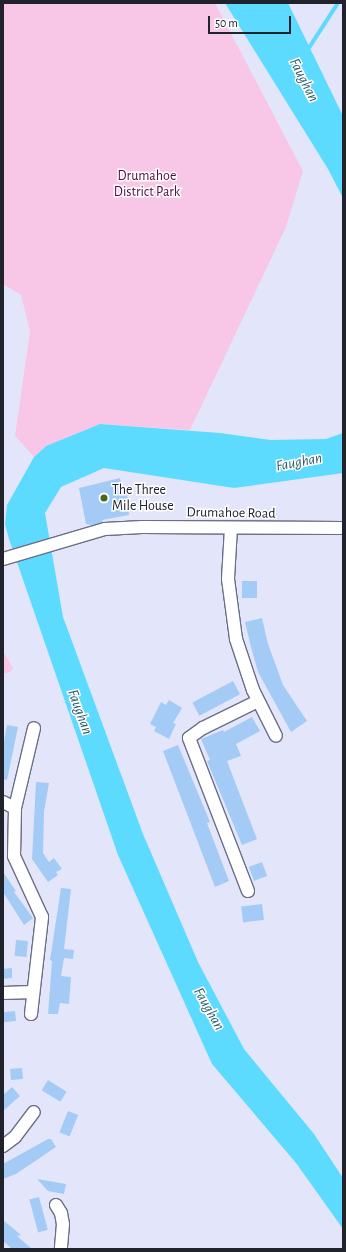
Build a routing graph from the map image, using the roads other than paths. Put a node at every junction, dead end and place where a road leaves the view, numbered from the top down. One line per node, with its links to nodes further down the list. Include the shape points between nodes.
1 (231, 528): 2 (street, Drumahoe Road); 3 (street, Drumahoe Road, via 142,526 105,529); 4 (street, via 228,579 236,639)
2 (343, 528)
3 (3, 559)
4 (258, 701): 6 (street); 9 (street, via 203,728 189,738)
5 (34, 728): 8 (street)
6 (276, 736)
7 (3, 802): 8 (street)
8 (15, 808): 10 (street, via 14,856 42,917)
9 (248, 891)
10 (33, 992): 11 (street); 12 (street)
11 (3, 993)
12 (31, 1014)
13 (34, 1112): 14 (street, via 15,1137)
14 (3, 1146)
15 (56, 1205): 16 (street, via 63,1224)
16 (61, 1249)

